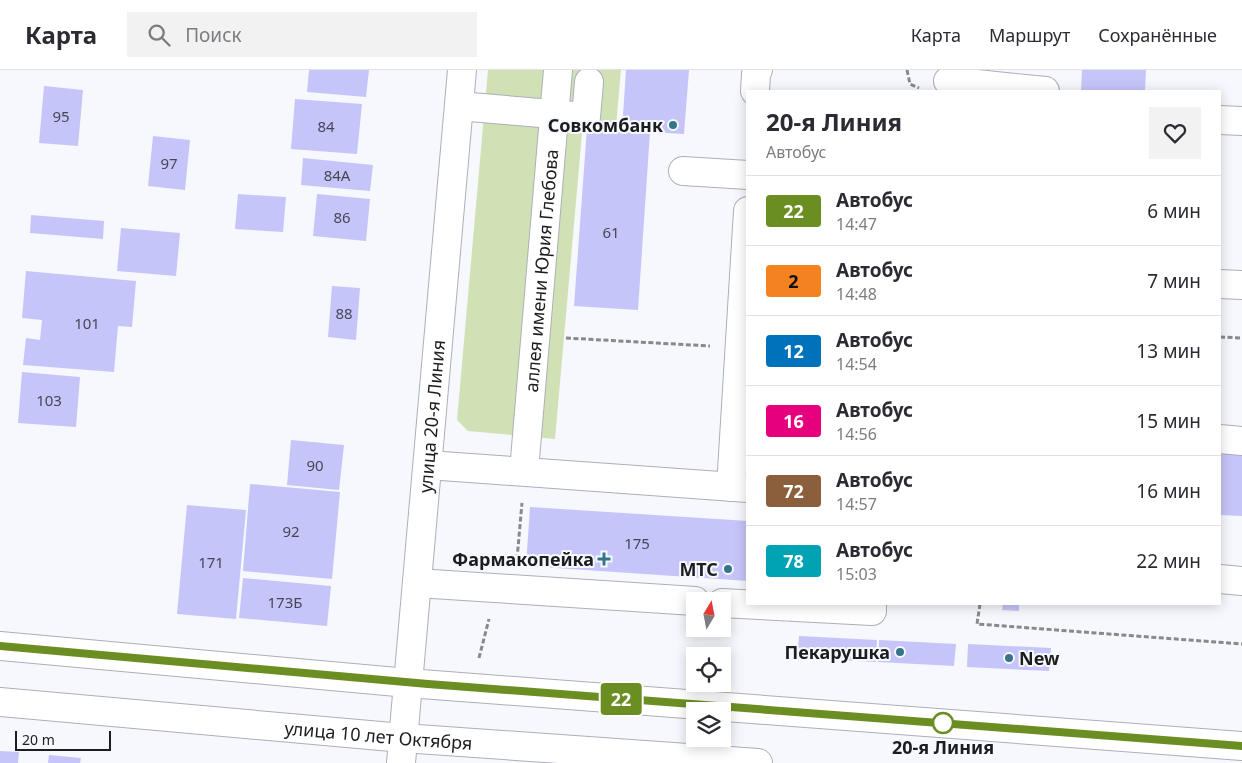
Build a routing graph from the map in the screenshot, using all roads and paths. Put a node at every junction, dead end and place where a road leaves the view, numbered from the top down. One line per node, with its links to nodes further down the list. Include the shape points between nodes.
1 (462, 70): 11 (main road, улица 20-я Линия)
2 (558, 70): 12 (main road, аллея имени Юрия Глебова)
3 (758, 70): 8 (main road)
4 (907, 70): 7 (path, via 910,84)
5 (1047, 70): 10 (main road)
6 (589, 82): 12 (main road, via 586,118)
7 (938, 86): 9 (main road)
8 (754, 90)
9 (1024, 90)
10 (1045, 90)
11 (459, 106): 12 (main road); 26 (main road, улица 20-я Линия)
12 (554, 115): 21 (main road, аллея имени Юрия Глебова)
13 (1221, 120): 14 (main road)
14 (1242, 122)
15 (683, 171): 16 (main road)
16 (746, 175)
17 (746, 242): 20 (main road)
18 (1221, 284): 19 (main road)
19 (1242, 285)
20 (740, 336): 21 (path, via 719,346); 28 (main road)
21 (536, 337): 27 (main road, аллея имени Юрия Глебова)
22 (1221, 337): 23 (path)
23 (1242, 338)
24 (1221, 439): 25 (main road)
25 (1242, 441)
26 (428, 465): 27 (main road); 31 (main road, улица 20-я Линия)
27 (524, 472): 28 (main road)
28 (739, 488)
29 (1221, 579): 30 (main road)
30 (1242, 581)
31 (417, 583): 32 (main road); 40 (main road, улица 20-я Линия)
32 (686, 600)
33 (731, 604): 34 (main road)
34 (746, 604)
35 (755, 605): 36 (main road, via 872,612)
36 (872, 605)
37 (980, 605): 38 (path, via 978,624)
38 (1242, 644)
39 (0, 646): 40 (main road)
40 (408, 683): 42 (main road); 43 (main road, улица 20-я Линия)
41 (0, 702): 43 (main road, улица 10 лет Октября)
42 (1242, 746)
43 (402, 751): 44 (main road, улица 10 лет Октября)
44 (758, 763)

